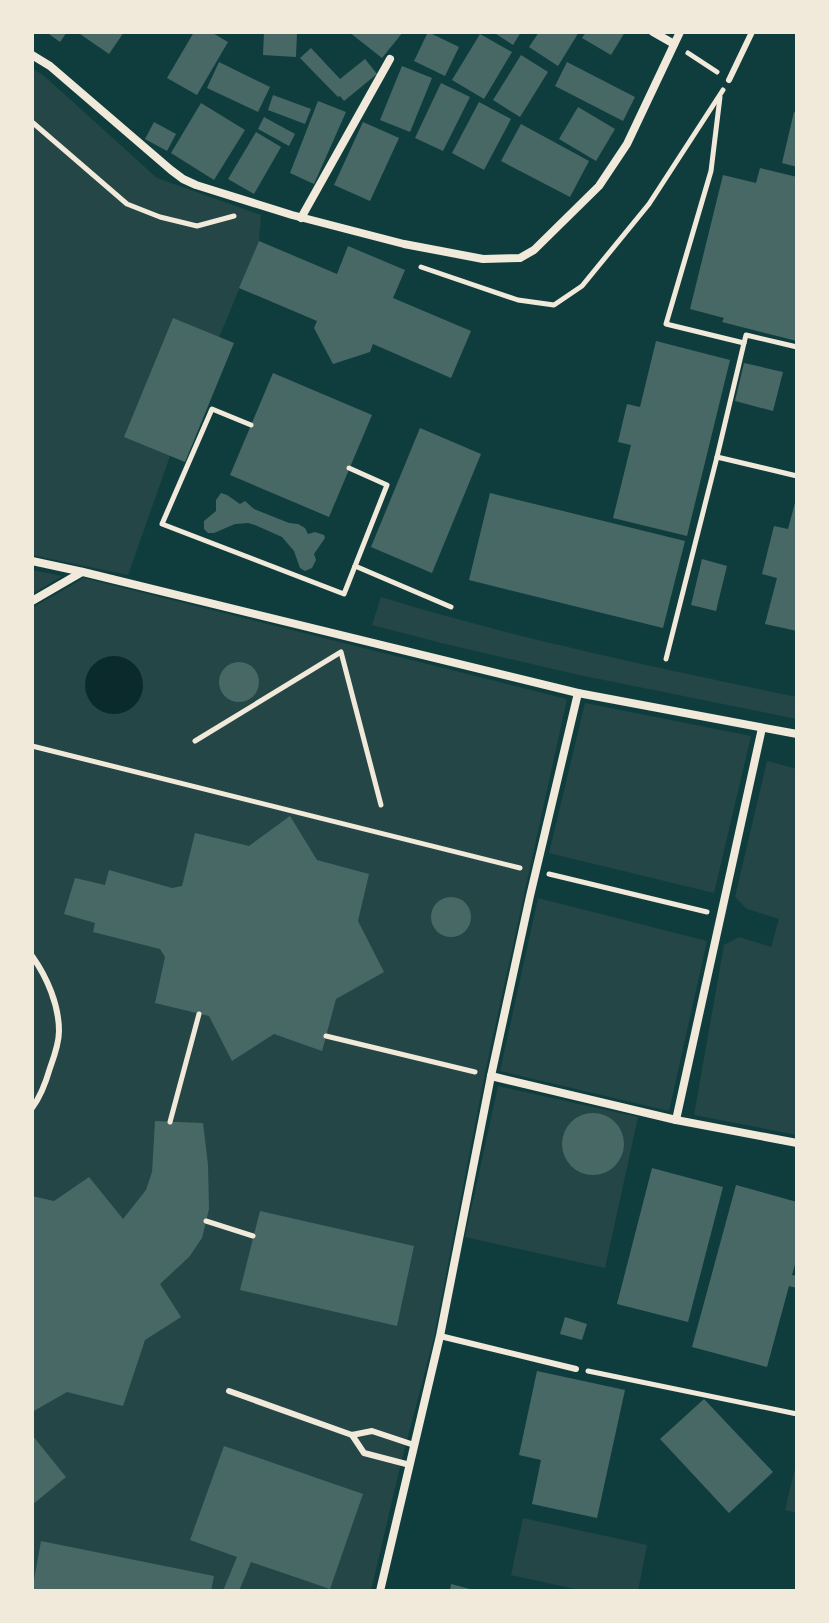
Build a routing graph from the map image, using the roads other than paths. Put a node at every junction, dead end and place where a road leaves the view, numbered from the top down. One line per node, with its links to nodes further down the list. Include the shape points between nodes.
1 (653, 32): 4 (street)
2 (680, 32): 4 (street)
3 (752, 32): 7 (lane)
4 (674, 44): 8 (street, via 627,144 599,186 520,258 445,253)
5 (32, 55): 8 (street, via 183,179)
6 (390, 59): 8 (street)
7 (729, 80)
8 (301, 218)
9 (32, 561): 10 (street)
10 (83, 572): 11 (street); 12 (street)
11 (32, 601)
12 (578, 693): 13 (street); 16 (street)
13 (762, 728): 14 (street); 18 (street)
14 (797, 734)
15 (32, 956): 17 (lane, via 55,1003 59,1032 46,1081)
16 (491, 1076): 18 (street); 20 (street)
17 (32, 1108)
18 (676, 1120): 19 (street)
19 (797, 1143)
20 (440, 1336): 21 (lane); 24 (street)
21 (576, 1369)
22 (229, 1391): 23 (lane)
23 (352, 1435): 24 (lane, via 372,1431); 25 (lane, via 364,1453)
24 (414, 1445): 25 (street)
25 (410, 1465): 26 (street)
26 (380, 1591)

